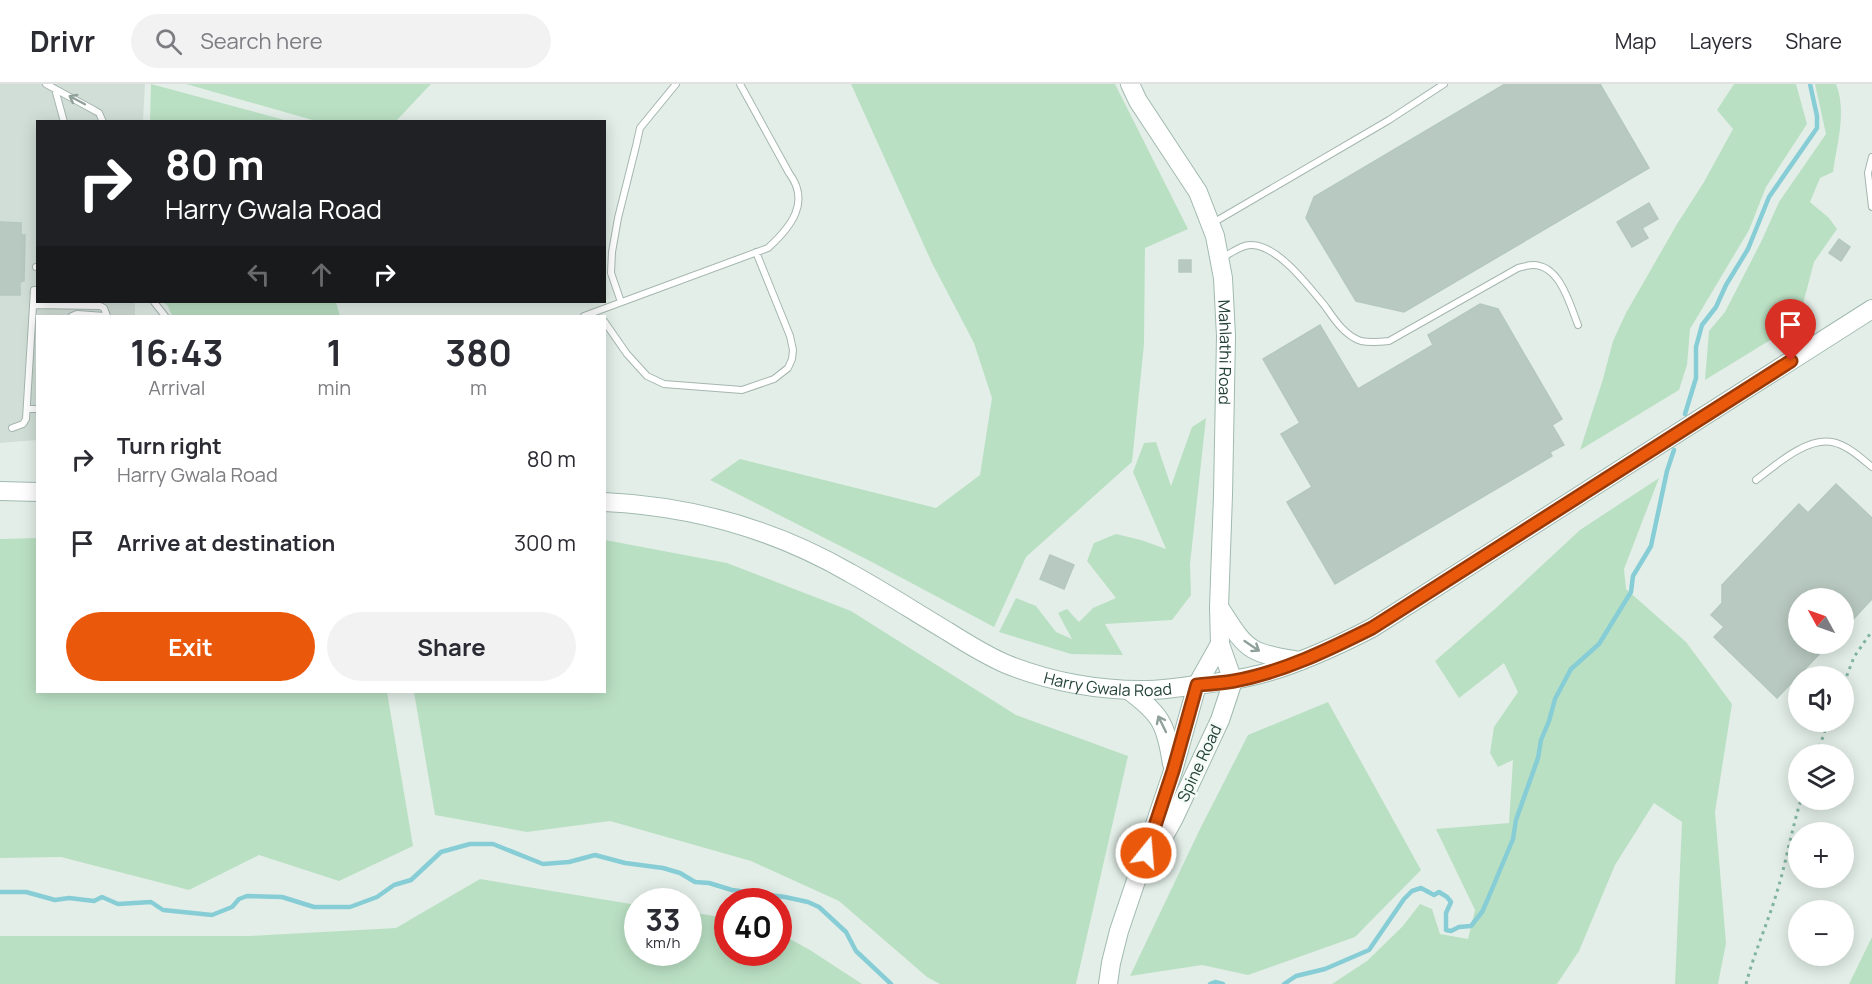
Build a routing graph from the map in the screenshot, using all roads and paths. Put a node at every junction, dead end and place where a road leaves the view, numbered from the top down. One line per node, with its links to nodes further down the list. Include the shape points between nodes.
1 (46, 84): 6 (lane)
2 (676, 84): 15 (lane, via 640,128 612,252 611,273)
3 (740, 84): 12 (lane, via 797,183 800,204 783,233 768,248)
4 (1130, 84): 11 (main road, Mahlathi Road, via 1198,192)
5 (1443, 84): 11 (lane, via 1389,120)
6 (54, 88): 7 (lane); 8 (lane, one-way to 6, via 92,109)
7 (63, 120)
8 (102, 120)
9 (1872, 157): 10 (lane, via 1868,173)
10 (1872, 207)
11 (1210, 224): 13 (main road, Mahlathi Road)
12 (756, 252): 15 (lane); 24 (lane, via 793,350 788,368 774,379 742,390 664,384 647,376)
13 (1220, 259): 25 (lane, via 1250,244 1263,246 1280,256 1338,324 1359,340 1389,341 1518,268 1532,264 1554,274); 35 (main road, Mahlathi Road, via 1226,336)
14 (36, 290): 17 (lane)
15 (621, 302): 19 (lane)
16 (155, 303): 23 (lane)
17 (33, 305): 22 (lane, via 100,306); 26 (lane)
18 (1872, 309): 38 (main road, Harry Gwala Road, via 1372,628)
19 (600, 314)
20 (74, 315): 21 (lane)
21 (92, 315)
22 (106, 315)
23 (164, 315)
24 (606, 324)
25 (1578, 325)
26 (27, 408): 27 (lane); 28 (lane, via 23,424)
27 (36, 409)
28 (12, 428)
29 (1872, 467): 30 (lane, via 1846,448 1831,442 1816,443 1796,451)
30 (1756, 480)
31 (36, 488): 32 (lane)
32 (0, 491): 33 (main road)
33 (36, 492)
34 (606, 502): 42 (main road, Harry Gwala Road, via 663,507 750,527 848,572 1005,664 1078,684)
35 (1219, 608): 37 (main road, Mahlathi Road); 38 (main road, one-way to 38, via 1251,648)
36 (1872, 631): 39 (path)
37 (1220, 644): 40 (main road, Mahlathi Road); 41 (main road)
38 (1300, 661): 40 (main road, Harry Gwala Road)
39 (1851, 666)
40 (1233, 681): 41 (main road, Harry Gwala Road); 45 (main road, Spine Road, via 1220,720 1174,818)
41 (1197, 685): 42 (main road, Harry Gwala Road); 43 (main road, Spine Road)
42 (1128, 690): 43 (main road, one-way to 42, via 1168,737 1157,714)
43 (1173, 771): 45 (main road, Spine Road)
44 (1798, 810): 47 (path, via 1777,894)
45 (1140, 873): 46 (main road, Spine Road, via 1119,931)
46 (1108, 984)
47 (1746, 984)

